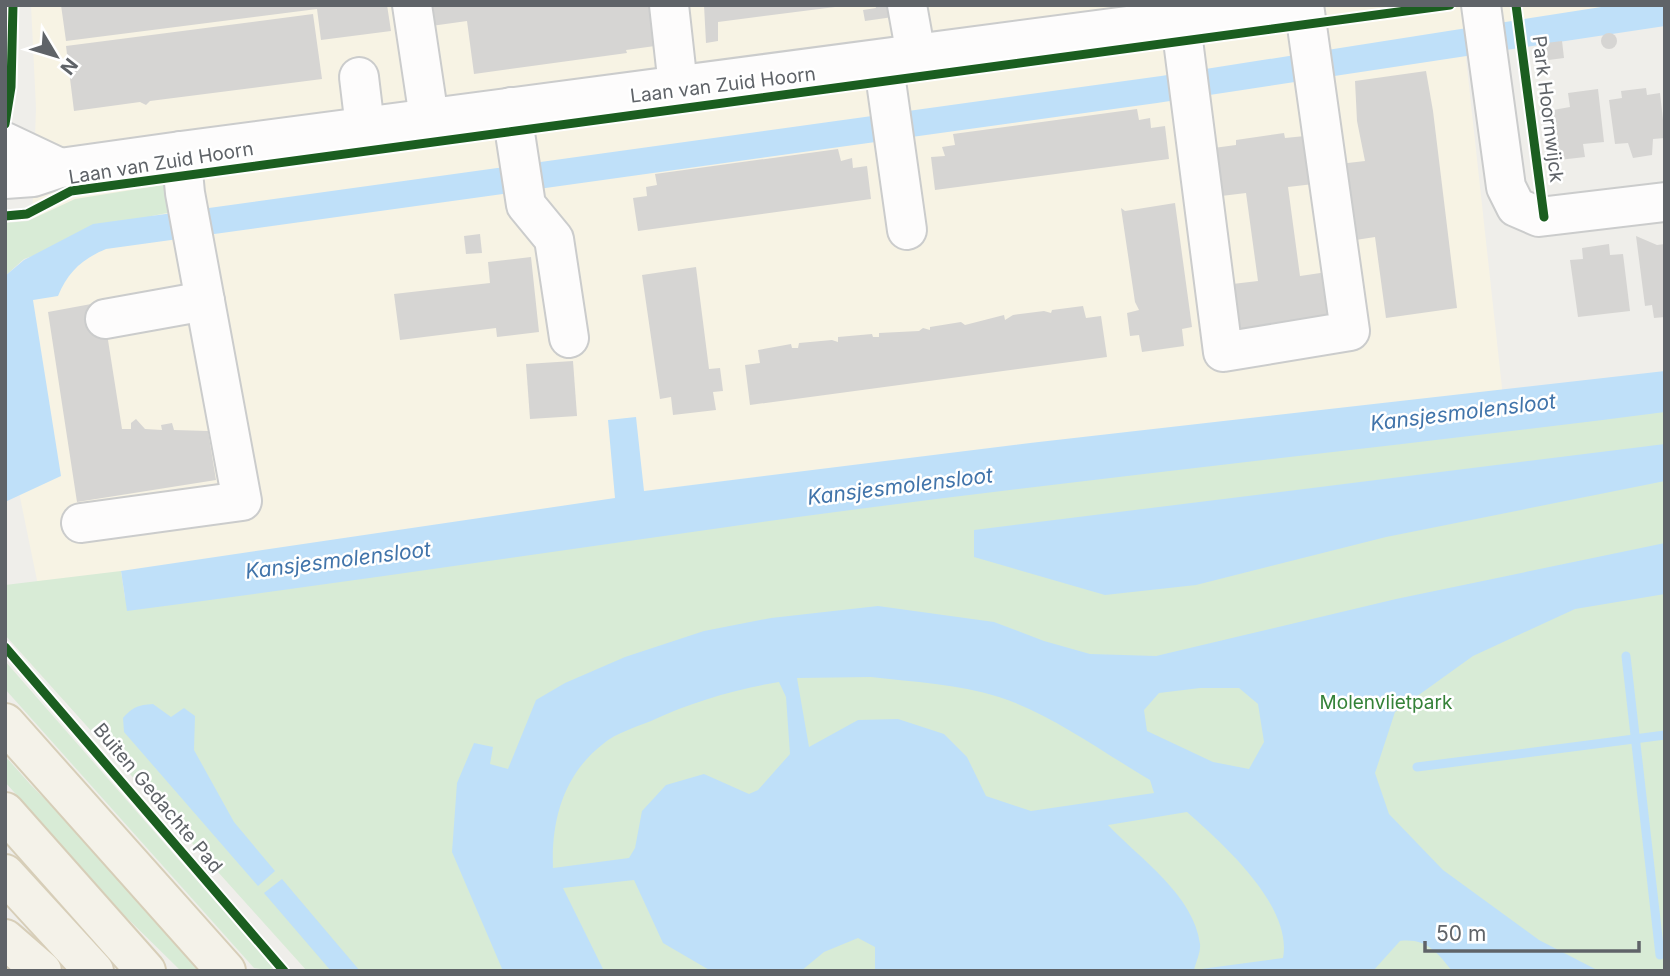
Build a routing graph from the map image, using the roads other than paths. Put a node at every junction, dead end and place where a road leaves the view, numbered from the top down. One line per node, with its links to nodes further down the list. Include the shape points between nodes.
1 (412, 5): 11 (street)
2 (668, 5): 9 (street)
3 (908, 5): 7 (street)
4 (1482, 8): 16 (street, via 1506,187 1516,207 1539,217)
5 (1300, 15): 6 (street, Laan van Zuid Hoorn); 6 (street, via 1350,331 1223,352)
6 (1180, 17): 7 (street, Laan van Zuid Hoorn)
7 (895, 70): 9 (street, Laan van Zuid Hoorn); 17 (street, via 897,158)
8 (372, 75): 11 (street)
9 (678, 86): 10 (street, Laan van Zuid Hoorn)
10 (511, 107): 11 (street, Laan van Zuid Hoorn); 20 (street, via 526,205 554,239)
11 (396, 122): 13 (street, Laan van Zuid Hoorn)
12 (5, 142): 14 (street, Laan van Zuid Hoorn)
13 (181, 150): 14 (street, Laan van Zuid Hoorn); 18 (street)
14 (60, 168): 15 (street, Laan van Zuid Hoorn, via 33,177)
15 (5, 179)
16 (1665, 202)
17 (907, 230)
18 (205, 301): 19 (street); 21 (street, via 242,501)
19 (105, 319)
20 (569, 338)
21 (81, 523)
22 (5, 723): 26 (main road)
23 (5, 812): 29 (main road)
24 (5, 874): 28 (main road)
25 (5, 939): 27 (main road)
26 (222, 965)
27 (42, 971)
28 (94, 971)
29 (146, 971)

